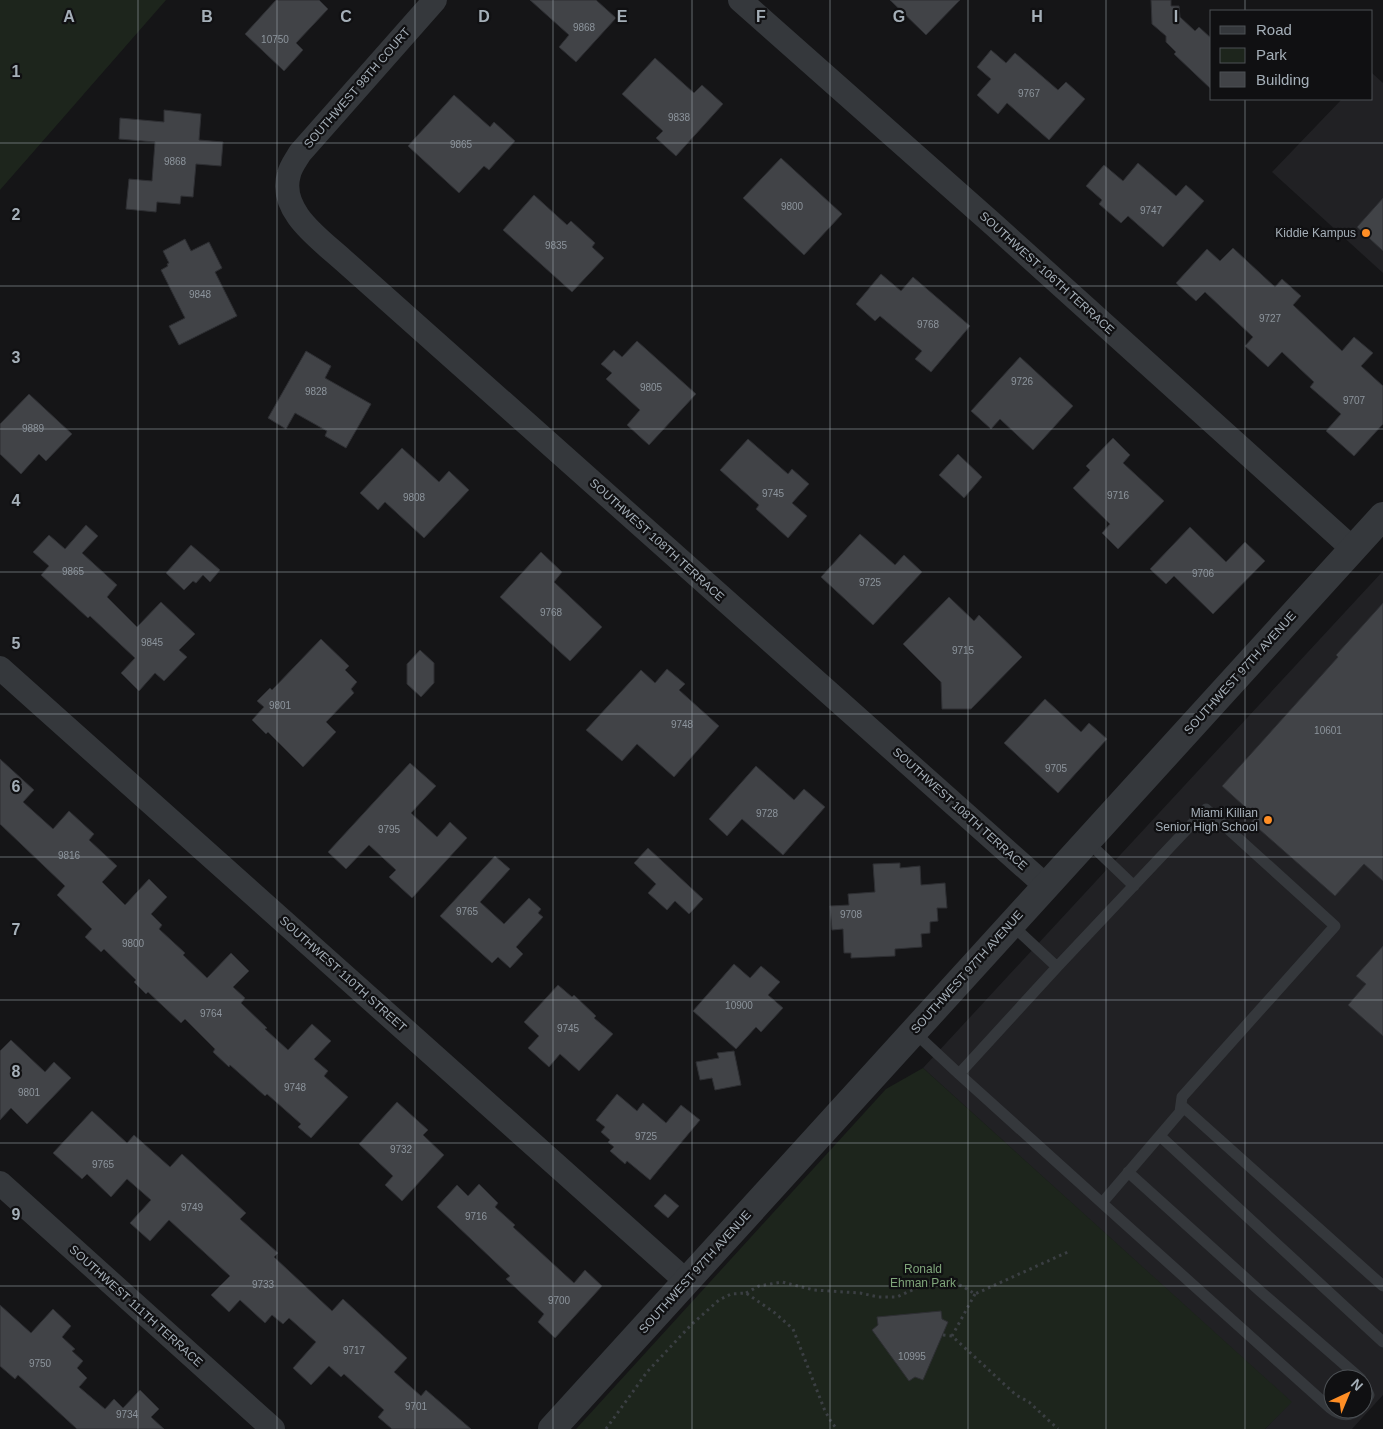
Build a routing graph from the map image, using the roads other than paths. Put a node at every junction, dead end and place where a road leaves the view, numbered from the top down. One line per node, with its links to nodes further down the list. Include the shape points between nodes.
1 (435, 0): 3 (street, SOUTHWEST 98TH COURT, via 309,141)
2 (740, 0): 5 (street, SOUTHWEST 106TH TERRACE)
3 (287, 181): 8 (street, SOUTHWEST 108TH TERRACE, via 292,207 309,230)
4 (1383, 516): 5 (street, SOUTHWEST 97TH AVENUE)
5 (1353, 549): 7 (street, SOUTHWEST 97TH AVENUE)
6 (0, 668): 19 (street, SOUTHWEST 110TH STREET)
7 (1087, 841): 8 (street, SOUTHWEST 97TH AVENUE); 9 (lane)
8 (1046, 886): 10 (street, SOUTHWEST 97TH AVENUE)
9 (1134, 886): 11 (lane); 14 (lane, via 1206,809 1335,926 1182,1097)
10 (1011, 924): 11 (lane); 12 (street, SOUTHWEST 97TH AVENUE)
11 (1057, 966): 13 (lane)
12 (913, 1031): 13 (lane); 19 (street, SOUTHWEST 97TH AVENUE)
13 (959, 1074): 18 (lane)
14 (1181, 1105): 15 (lane, via 1180,1112); 20 (lane)
15 (1160, 1136): 16 (lane); 21 (lane)
16 (1128, 1172): 18 (lane); 22 (lane)
17 (0, 1183): 24 (street, SOUTHWEST 111TH TERRACE)
18 (1102, 1203): 23 (lane)
19 (686, 1281): 25 (street, SOUTHWEST 97TH AVENUE)
20 (1383, 1286)
21 (1383, 1342)
22 (1349, 1369)
23 (1323, 1401)
24 (273, 1429)
25 (552, 1429)

